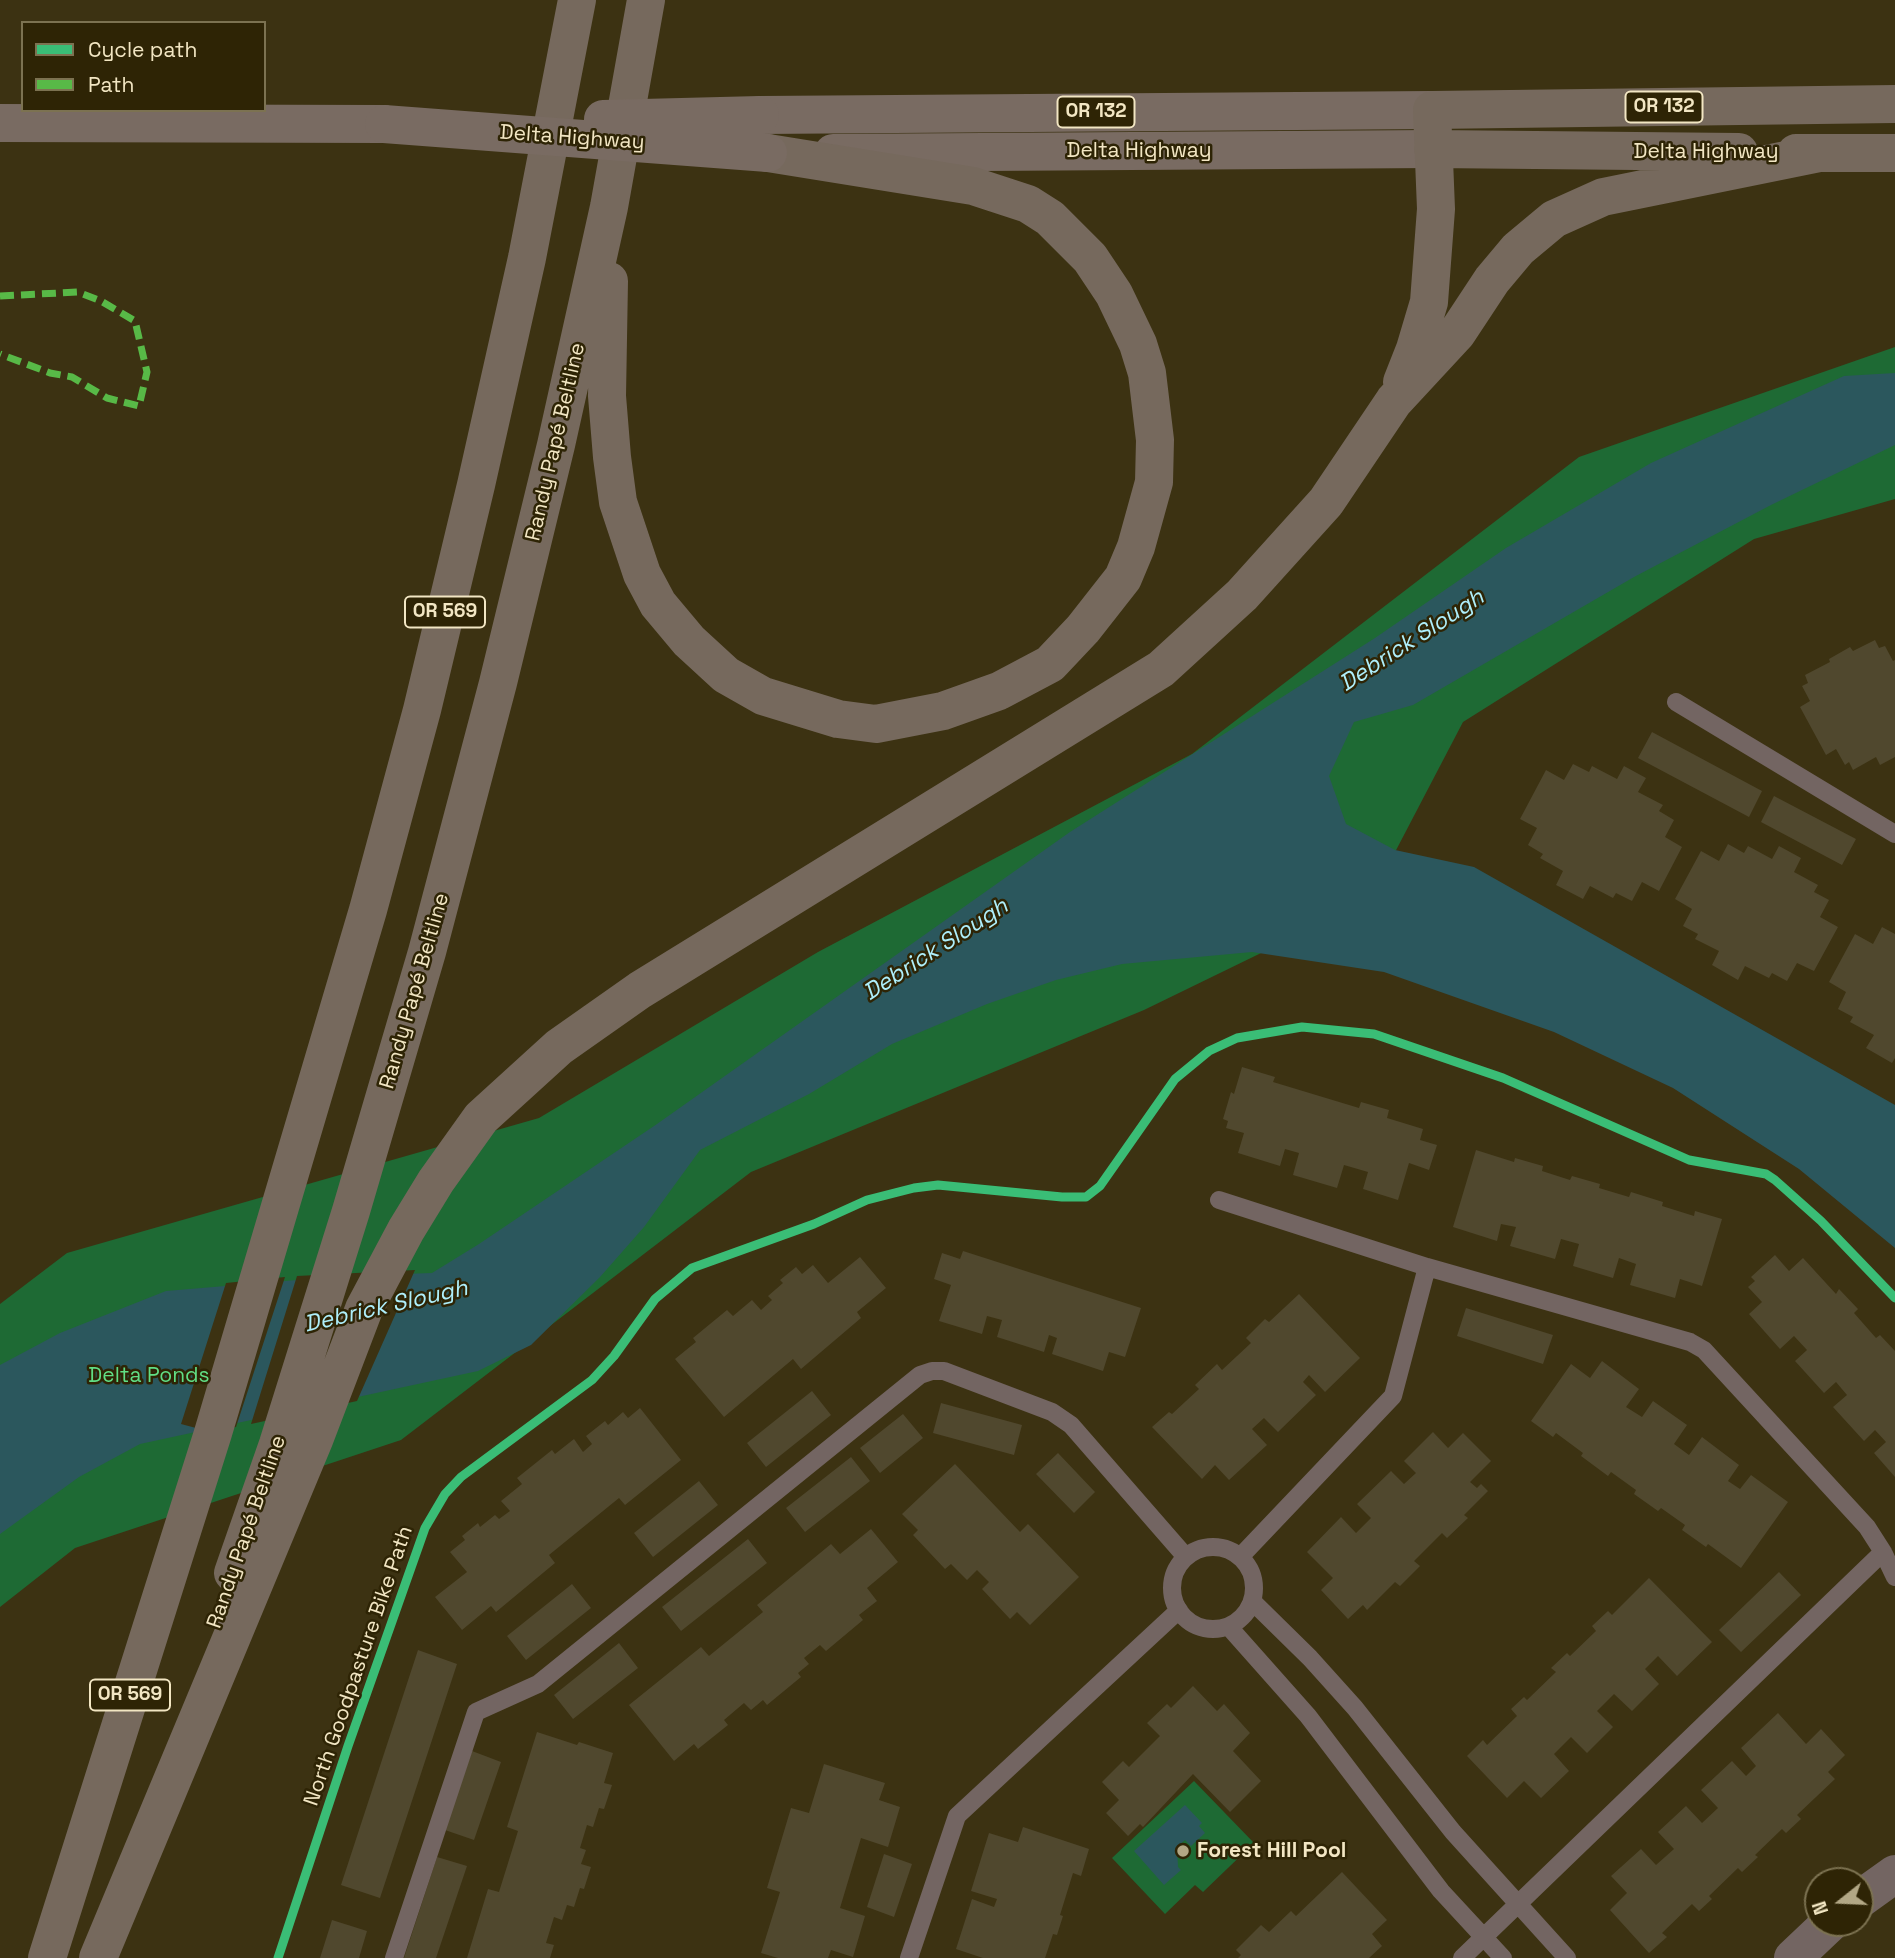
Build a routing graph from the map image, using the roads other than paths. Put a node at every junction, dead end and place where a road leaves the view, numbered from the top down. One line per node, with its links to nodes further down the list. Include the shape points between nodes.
1 (549, 0): 13 (highway)
2 (577, 0): 13 (highway, OR 569)
3 (646, 0): 12 (highway, Randy Papé Beltline / OR 569)
4 (1895, 104): 5 (highway, Delta Highway / OR 132)
5 (1432, 110): 7 (highway, Delta Highway / OR 132, bridge, via 760,115); 8 (highway)
6 (0, 124): 7 (highway, Delta Highway / OR 132)
7 (384, 124): 9 (highway, Delta Highway / OR 132, bridge)
8 (1433, 149): 9 (highway, Delta Highway / OR 132); 10 (highway, Delta Highway / OR 132); 14 (highway, via 1436,209 1429,302)
9 (768, 153): 12 (highway, via 973,186 1027,204 1050,218 1090,258 1138,344 1147,373 1155,440 1154,482 1136,547 1123,578 1050,664 999,691 943,711 876,724 838,719 763,696 726,675 688,641 657,604 642,575 618,502 612,457 607,396)
10 (1820, 153): 11 (highway, Delta Highway / OR 132); 14 (highway, via 1603,197 1554,219 1518,249 1457,333)
11 (1895, 153)
12 (609, 207): 19 (highway, Randy Papé Beltline / OR 569, via 498,682 427,952 351,1211)
13 (527, 258): 32 (highway, OR 569, via 422,710 368,910 213,1433)
14 (1394, 401): 19 (highway, via 1326,502 1242,595 1161,669 663,975 559,1047 481,1118 436,1181 385,1267)
15 (1676, 702): 16 (lane)
16 (1895, 834)
17 (1219, 1200): 18 (lane)
18 (1427, 1267): 20 (lane, via 1690,1342 1704,1350 1867,1527); 22 (lane, via 1393,1396)
19 (296, 1442): 33 (highway)
20 (1884, 1552): 23 (lane); 29 (lane)
21 (1186, 1557): 22 (lane, via 1214,1547); 25 (lane, via 1173,1582); 34 (lane, via 1071,1425 1052,1412 944,1371 920,1375 538,1684 475,1712)
22 (1240, 1557): 24 (lane, via 1254,1581)
23 (1895, 1577)
24 (1252, 1601): 26 (lane, via 1239,1621); 29 (lane, via 1355,1708 1453,1832)
25 (1178, 1610): 26 (lane, via 1201,1628); 35 (lane, via 957,1816)
26 (1229, 1627): 31 (lane, via 1308,1716 1441,1891)
27 (1895, 1874): 28 (street)
28 (1874, 1889)
29 (1518, 1905): 31 (lane); 38 (lane)
30 (1815, 1937): 39 (street)
31 (1484, 1938): 36 (lane); 37 (lane)
32 (47, 1958)
33 (98, 1958)
34 (394, 1958)
35 (909, 1958)
36 (1462, 1958)
37 (1503, 1958)
38 (1567, 1958)
39 (1793, 1958)

